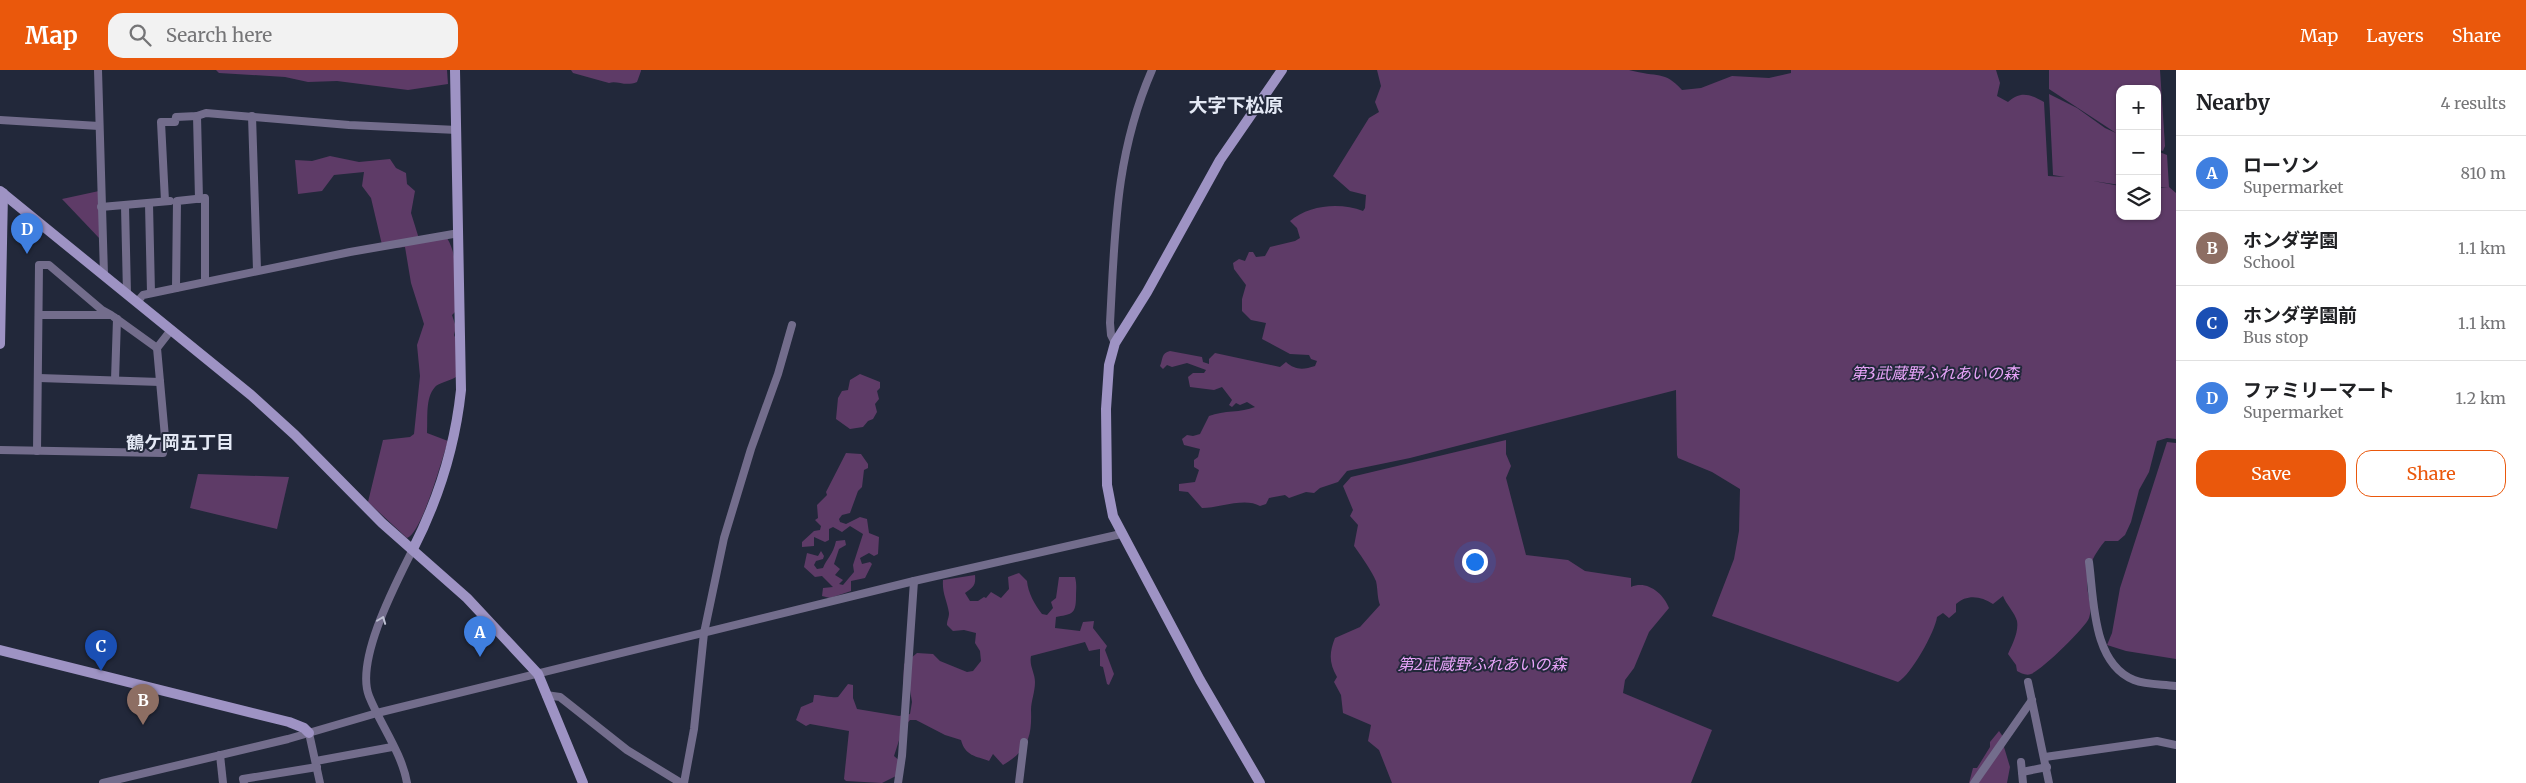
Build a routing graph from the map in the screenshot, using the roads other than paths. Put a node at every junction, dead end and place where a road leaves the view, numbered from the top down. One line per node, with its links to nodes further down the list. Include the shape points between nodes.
1 (98, 70): 8 (street)
2 (455, 70): 9 (street)
3 (1152, 70): 30 (street, via 1131,124 1120,183 1110,322)
4 (1282, 70): 30 (street, via 1220,160)
5 (197, 116): 6 (street, via 206,113); 11 (street); 12 (street, via 161,122)
6 (252, 116): 9 (street); 18 (street)
7 (0, 120): 8 (street)
8 (100, 126): 16 (street)
9 (457, 130): 17 (street)
10 (1, 192): 19 (street); 28 (street)
11 (199, 198): 13 (street); 20 (street, via 205,198)
12 (165, 201): 13 (street); 14 (street)
13 (176, 201): 21 (street)
14 (149, 204): 15 (street); 22 (street)
15 (125, 206): 16 (street); 23 (street)
16 (102, 207): 19 (street)
17 (459, 232): 18 (street); 39 (street, via 461,390 458,421 441,486)
18 (257, 270): 20 (street)
19 (104, 274): 23 (street)
20 (205, 281): 21 (street)
21 (176, 288): 22 (street)
22 (151, 293): 24 (street, via 143,295)
23 (127, 294): 24 (street)
24 (138, 302): 29 (street)
25 (39, 315): 26 (street); 26 (street, via 40,265 49,265); 33 (street)
26 (114, 317): 32 (street); 34 (street)
27 (792, 325): 42 (street, via 724,538)
28 (0, 329): 31 (street)
29 (171, 330): 32 (street); 39 (street, via 295,435 375,517)
30 (1115, 343): 38 (street, via 1106,400 1107,485 1113,516)
31 (0, 344)
32 (157, 348): 35 (street)
33 (39, 378): 34 (street); 37 (street)
34 (114, 380): 35 (street)
35 (160, 382): 37 (street, via 165,437 163,453)
36 (0, 450): 37 (street)
37 (37, 451)
38 (1121, 534): 41 (street); 74 (street)
39 (413, 549): 44 (street, via 467,598); 49 (street, one-way to 39, via 365,684 366,666 387,605)
40 (2089, 562): 46 (street, via 2097,624 2110,661 2133,679)
41 (914, 582): 42 (street); 72 (street)
42 (704, 633): 44 (street); 71 (street, via 694,729)
43 (0, 650): 50 (street)
44 (538, 674): 47 (street); 49 (street)
45 (2028, 682): 48 (street)
46 (2176, 686)
47 (546, 695): 70 (street); 71 (street, via 560,697 627,750)
48 (2032, 700): 57 (street); 75 (street)
49 (377, 713): 51 (street); 55 (street)
50 (289, 722): 51 (street); 52 (street)
51 (309, 733): 52 (street); 59 (street)
52 (288, 739): 56 (street)
53 (1024, 742): 73 (street)
54 (2176, 745): 57 (street, via 2157,742)
55 (392, 747): 59 (street); 69 (street)
56 (220, 755): 63 (street); 65 (street)
57 (2045, 757): 60 (street)
58 (2021, 762): 61 (street)
59 (316, 764): 62 (street); 68 (street)
60 (2046, 767): 61 (street); 77 (street)
61 (2022, 772): 76 (street)
62 (276, 773): 66 (street, via 243,779); 67 (street)
63 (118, 781): 64 (street)
64 (103, 783)
65 (223, 783)
66 (244, 783)
67 (278, 783)
68 (320, 783)
69 (407, 783)
70 (583, 783)
71 (682, 783)
72 (898, 783)
73 (1018, 783)
74 (1260, 783)
75 (1974, 783)
76 (2023, 783)
77 (2048, 783)

